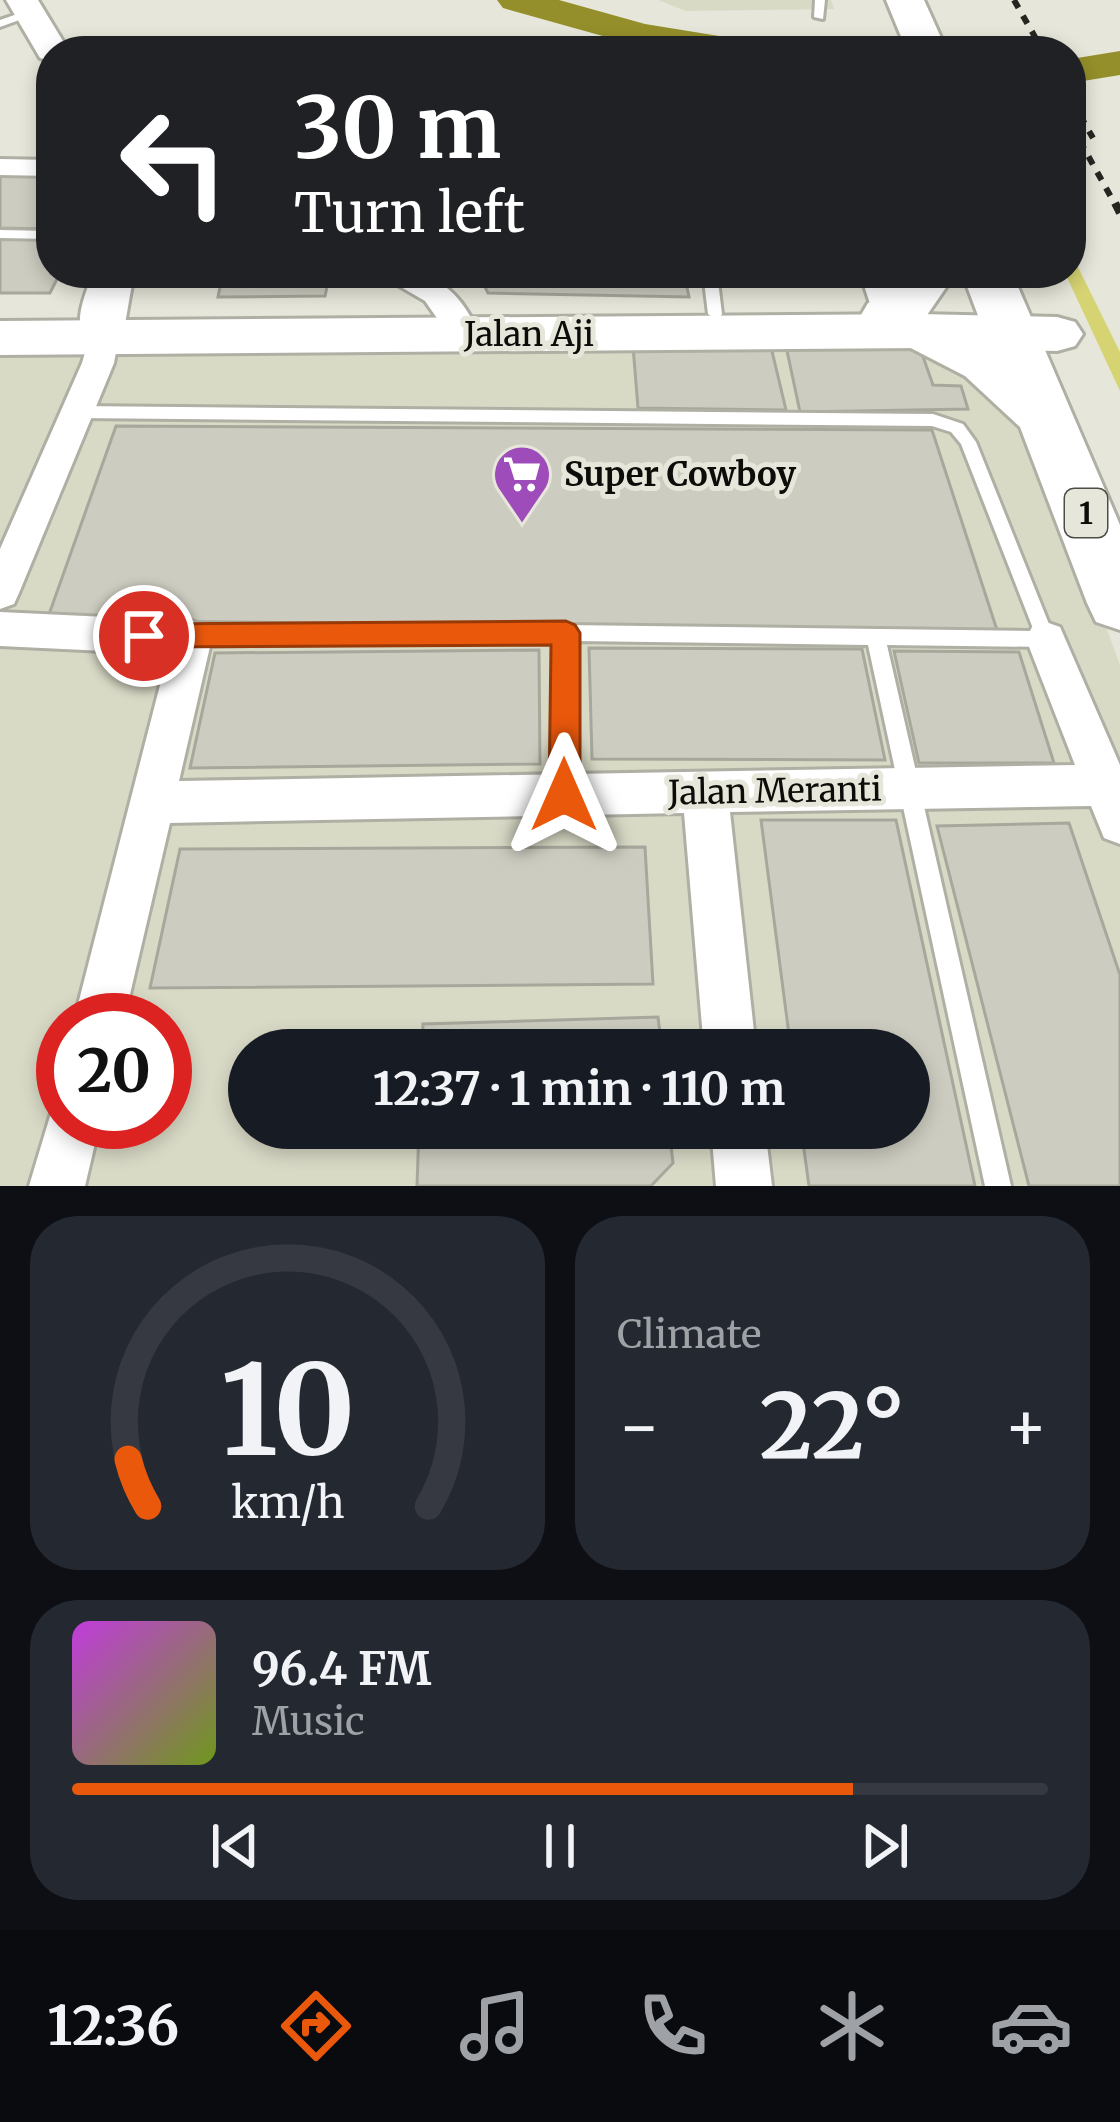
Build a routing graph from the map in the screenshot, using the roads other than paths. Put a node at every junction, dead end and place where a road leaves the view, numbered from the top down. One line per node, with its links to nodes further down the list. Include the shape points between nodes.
1 (820, 0): 3 (lane)
2 (17, 12): 4 (street)
3 (819, 17)
4 (39, 36)
5 (0, 167): 6 (street)
6 (36, 168)
7 (0, 234): 8 (lane)
8 (36, 235)
9 (430, 288): 16 (street)
10 (920, 288): 12 (highway, via 907,306)
11 (712, 294): 12 (main road, Jalan Aji); 16 (main road, Jalan Aji)
12 (894, 306): 14 (main road, Jalan Aji); 16 (main road, Jalan Aji); 19 (highway, via 986,363)
13 (106, 307): 15 (main road, Jalan Aji); 16 (main road, Jalan Aji); 17 (main road, Jalan Aji); 18 (street, via 98,363)
14 (1024, 308): 19 (highway, 1); 20 (highway, 1)
15 (0, 314)
16 (460, 324)
17 (0, 338)
18 (77, 412): 21 (street); 27 (lane, via 934,420 968,442)
19 (1051, 423): 22 (highway, 1)
20 (1120, 473)
21 (0, 593)
22 (1120, 603)
23 (0, 629): 26 (street)
24 (566, 633): 25 (lane); 26 (lane); 30 (lane)
25 (875, 635): 27 (lane); 28 (lane)
26 (192, 638): 32 (street)
27 (1046, 639): 31 (street)
28 (908, 788): 29 (street, Jalan Meranti); 31 (street, Jalan Meranti); 39 (lane)
29 (705, 792): 30 (street, Jalan Meranti); 34 (street)
30 (564, 795): 32 (street, Jalan Meranti)
31 (1116, 798)
32 (155, 802): 33 (street)
33 (106, 993)
34 (728, 1029)
35 (66, 1149): 37 (street)
36 (740, 1149): 38 (street)
37 (57, 1186)
38 (744, 1186)
39 (998, 1186)

